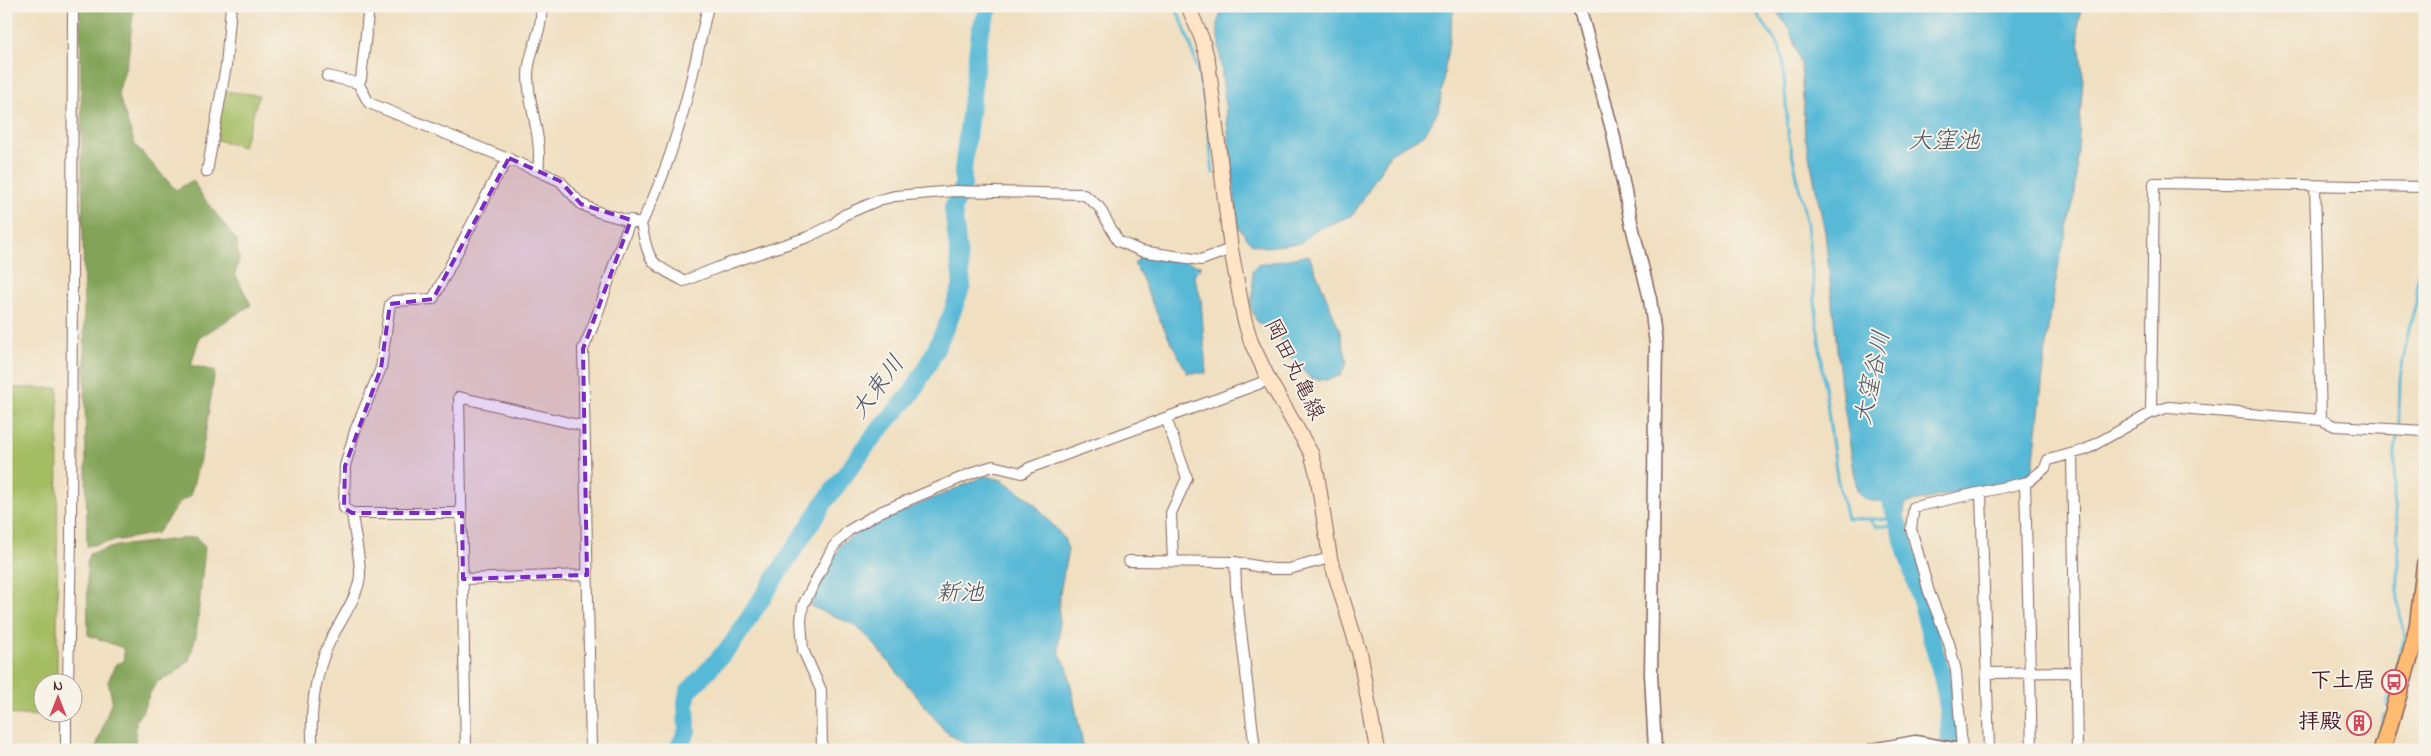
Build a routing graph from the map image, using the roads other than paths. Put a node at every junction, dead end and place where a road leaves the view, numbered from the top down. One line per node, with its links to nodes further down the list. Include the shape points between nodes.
1 (73, 6): 38 (street)
2 (231, 6): 12 (street, via 226,66)
3 (369, 6): 9 (street)
4 (541, 6): 11 (street, via 542,15 528,72 538,128)
5 (708, 6): 15 (street, via 680,130 652,202)
6 (1578, 6): 48 (street, via 1613,134 1650,299 1656,344 1651,674)
7 (1192, 8): 16 (main road, 岡田丸亀線, via 1208,61)
8 (327, 76): 9 (street)
9 (358, 83): 10 (street, via 369,104)
10 (509, 158): 11 (street); 26 (street, via 494,180 433,299 394,301 390,304 381,368 355,431 345,466 344,508)
11 (538, 171): 15 (street, via 560,181 581,204)
12 (207, 172)
13 (2315, 186): 14 (street); 18 (street, via 2154,183); 20 (street)
14 (2425, 187)
15 (636, 222): 16 (street, via 648,256 684,281 808,237 844,215 879,200 960,191 1080,194 1098,207 1118,241 1141,251 1201,260); 21 (street, via 617,251 596,322 583,349)
16 (1231, 249): 17 (main road, 岡田丸亀線, via 1244,318)
17 (1269, 380): 19 (street); 28 (main road, 岡田丸亀線, via 1311,453)
18 (2150, 413): 20 (street, via 2174,407); 23 (street, via 2085,450)
19 (1166, 418): 30 (street, via 1187,478 1171,513); 45 (street, via 1022,473 993,466 977,471 880,512 848,531 833,547 804,605 801,620 804,650 821,690)
20 (2320, 420): 22 (street, via 2335,426)
21 (584, 426): 27 (street, via 459,397); 33 (street)
22 (2425, 431)
23 (2072, 454): 24 (street, via 2048,460 2045,468); 36 (street)
24 (2024, 483): 25 (street); 35 (street)
25 (1981, 494): 37 (street); 40 (street, via 1914,507 1911,529 1956,671)
26 (352, 513): 27 (street); 42 (street, via 360,576 329,642 317,679 311,736)
27 (462, 513): 34 (street)
28 (1330, 558): 31 (street, via 1289,569); 47 (main road, 岡田丸亀線, via 1359,652)
29 (1129, 561): 30 (street)
30 (1173, 561): 31 (street)
31 (1235, 562): 46 (street)
32 (2425, 565): 53 (highway, via 2413,646)
33 (587, 575): 34 (street); 44 (street)
34 (463, 579): 43 (street)
35 (2030, 672): 36 (street); 37 (street); 51 (street)
36 (2076, 672): 52 (street)
37 (1987, 673): 50 (street)
38 (68, 674)
39 (66, 724): 41 (street)
40 (1956, 749): 49 (street, via 1915,742)
41 (66, 750)
42 (313, 750)
43 (466, 750)
44 (591, 750)
45 (822, 750)
46 (1255, 750)
47 (1377, 750)
48 (1655, 750)
49 (1872, 750)
50 (1989, 750)
51 (2032, 750)
52 (2078, 750)
53 (2382, 750)

